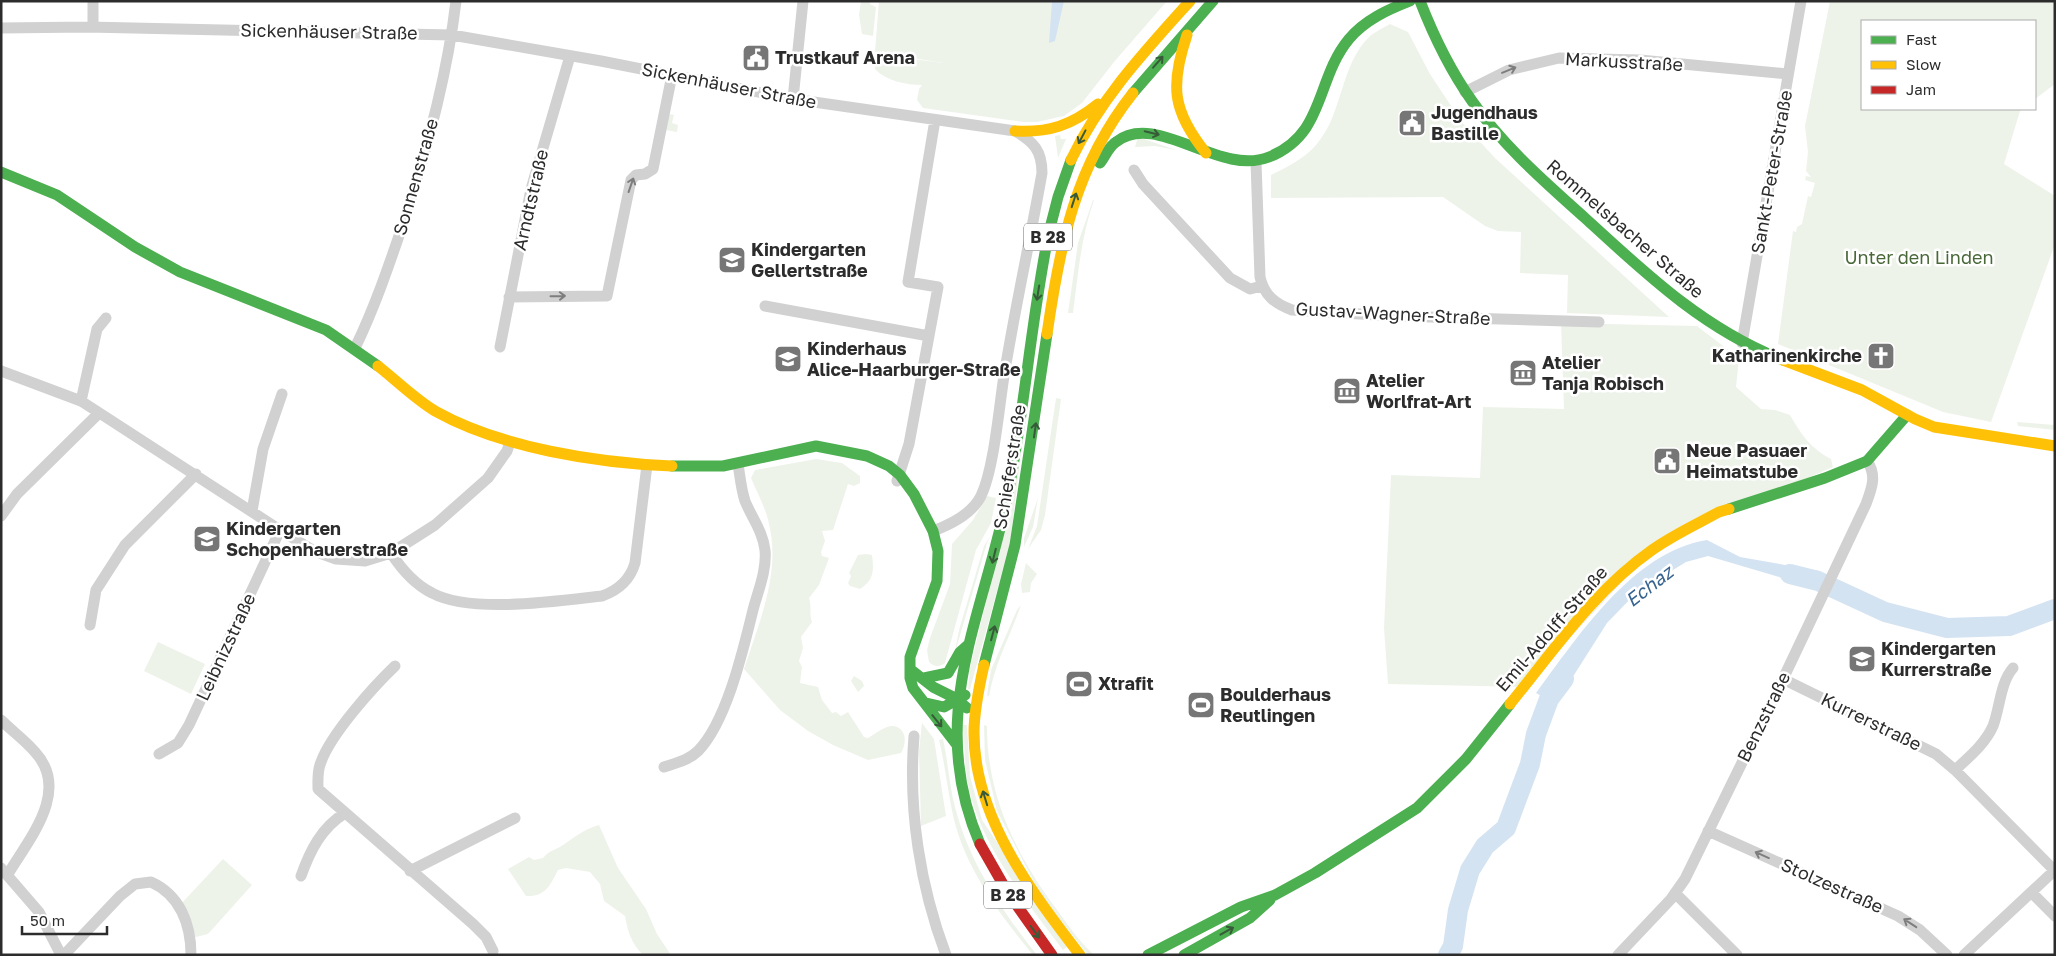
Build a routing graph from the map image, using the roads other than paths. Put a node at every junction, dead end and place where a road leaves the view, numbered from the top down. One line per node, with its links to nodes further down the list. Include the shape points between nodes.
1 (93, 1): 10 (street)
2 (456, 1): 12 (street, Sonnenstraße)
3 (803, 1): 18 (street)
4 (1190, 1): 17 (main road, Schieferstraße / B 28)
5 (1212, 1): 9 (main road, Schieferstraße / B 28)
6 (1410, 1): 22 (main road, via 1379,13 1350,37 1335,61 1316,116 1306,130 1289,147)
7 (1420, 1): 16 (main road, Rommelsbacher Straße, via 1437,44)
8 (1801, 1): 14 (street, Sankt-Peter-Straße)
9 (1191, 25): 21 (main road, via 1176,66 1173,87 1182,120); 25 (main road, Schieferstraße / B 28, one-way to 9, via 1078,187 1098,145 1141,82)
10 (93, 27): 11 (street, Sickenhäuser Straße); 12 (street, Sickenhäuser Straße)
11 (1, 28)
12 (452, 35): 13 (street, Sickenhäuser Straße); 34 (street, Sonnenstraße, via 416,185 387,273)
13 (570, 56): 15 (street, Sickenhäuser Straße); 27 (street, Arndtstraße, via 531,189)
14 (1788, 74): 16 (street, Markusstraße, one-way to 14, via 1509,70 1540,61 1583,58); 32 (street, Sankt-Peter-Straße)
15 (672, 75): 18 (street, Sickenhäuser Straße); 27 (street, one-way to 15, via 607,296 632,180 636,175 653,169)
16 (1465, 92): 32 (main road, Rommelsbacher Straße, via 1511,151 1625,256 1693,312)
17 (1108, 96): 20 (main road, via 1078,119 1056,130); 53 (main road, Schieferstraße / B 28, one-way to 53, via 1076,148 1055,205 1042,266 1008,491 993,562)
18 (793, 99): 19 (street, Sickenhäuser Straße)
19 (935, 120): 20 (street, Sickenhäuser Straße); 31 (street, via 908,282 938,287)
20 (1015, 131): 50 (street, Sickenhäuser Straße, via 1035,145 1042,161 1042,173 1014,311 989,470 981,496 974,506 958,520)
21 (1208, 155): 22 (main road, via 1234,162); 25 (main road, one-way to 21, via 1076,227 1102,159 1124,135 1134,131 1152,132)
22 (1256, 162): 26 (street)
23 (1134, 170): 26 (street, via 1230,278 1250,289)
24 (1, 172): 34 (main road, via 57,195 180,272 220,290 306,320)
25 (1062, 247): 59 (main road, Schieferstraße / B 28, one-way to 25, via 1008,578 1028,478)
26 (1262, 286): 30 (street, Gustav-Wagner-Straße, via 1270,298 1292,310)
27 (509, 297): 33 (street, Arndtstraße)
28 (766, 306): 31 (street)
29 (106, 318): 37 (street, via 97,330)
30 (1599, 322)
31 (929, 336): 46 (street)
32 (1742, 343): 39 (main road, Rommelsbacher Straße, via 1862,390)
33 (500, 347)
34 (355, 348): 40 (main road, via 434,410 472,429)
35 (1, 371): 37 (street)
36 (282, 394): 47 (street, via 263,449)
37 (81, 401): 38 (street)
38 (100, 413): 45 (street); 48 (street, via 17,494)
39 (1907, 415): 41 (main road, via 1952,431); 42 (main road, Emil-Adolff-Straße)
40 (510, 442): 44 (main road, via 578,456); 51 (street, via 488,478 469,496 435,525)
41 (2055, 446)
42 (1867, 461): 58 (street, Benzstraße, via 1873,472 1873,485 1866,504); 78 (main road, Emil-Adolff-Straße, via 1719,512 1647,553 1590,605 1472,752 1427,799 1356,848)
43 (738, 464): 44 (main road, via 693,467); 46 (main road, via 816,446 858,454); 67 (street, via 745,501 759,528 765,550 763,573 741,657 713,728 698,751 682,762)
44 (647, 465): 51 (street, via 635,563 632,574 614,592 515,605 451,600 416,584)
45 (196, 474): 47 (street); 52 (street, via 125,545 96,590)
46 (898, 479): 50 (main road, via 916,501)
47 (252, 511): 49 (street)
48 (1, 516)
49 (280, 530): 51 (street, via 314,551 336,559 365,561); 66 (street, Leibnizstraße, via 189,725 178,743)
50 (933, 531): 55 (main road, via 938,551 938,581 912,649)
51 (391, 553)
52 (90, 625)
53 (970, 642): 57 (main road, via 948,673); 60 (main road, Schieferstraße / B 28)
54 (395, 666): 69 (street, via 366,698 321,760 317,774 318,789)
55 (910, 668): 57 (main road); 61 (main road, via 913,688)
56 (2013, 668): 68 (street, via 2006,679 1996,718 1987,737)
57 (924, 678): 60 (main road, via 935,688)
58 (1784, 679): 68 (street, Kurrerstraße, via 1936,754); 71 (street, Benzstraße)
59 (982, 681): 60 (main road); 63 (main road, Schieferstraße / B 28)
60 (959, 700): 61 (main road, via 944,707); 63 (main road); 65 (main road, Schieferstraße / B 28)
61 (926, 703): 65 (main road, one-way to 65)
62 (1, 720): 74 (street, via 37,753 48,778 50,792 40,822)
63 (975, 722): 81 (main road, Schieferstraße / B 28, one-way to 63, via 1031,890 997,831 983,794 975,753)
64 (914, 736): 84 (street, via 913,793 920,858)
65 (957, 745): 85 (main road, Schieferstraße / B 28, one-way to 85, via 960,778 980,842 1008,895)
66 (159, 754)
67 (664, 767)
68 (1955, 770): 73 (street, Kurrerstraße)
69 (345, 814): 72 (street); 75 (street, via 334,820 312,846)
70 (515, 818): 72 (street)
71 (1708, 832): 77 (street, Benzstraße); 90 (street, Stolzestraße, one-way to 71, via 1920,930 1898,916)
72 (410, 870): 80 (street, via 478,929)
73 (2055, 870): 76 (street)
74 (5, 871): 82 (street, via 39,912)
75 (301, 876)
76 (2032, 893): 79 (street); 91 (street)
77 (1675, 894): 88 (street, Benzstraße); 89 (street)
78 (1275, 895): 86 (main road, Emil-Adolff-Straße, via 1241,907); 87 (main road, Emil-Adolff-Straße, one-way to 78, via 1250,918)
79 (2055, 916)
80 (493, 951)
81 (1074, 953)
82 (62, 955): 83 (street, via 120,896 135,884 151,882 172,895 179,906 191,938)
83 (191, 955)
84 (946, 955)
85 (1052, 955)
86 (1148, 955)
87 (1184, 955)
88 (1618, 955)
89 (1737, 955)
90 (1947, 955)
91 (1964, 955)

